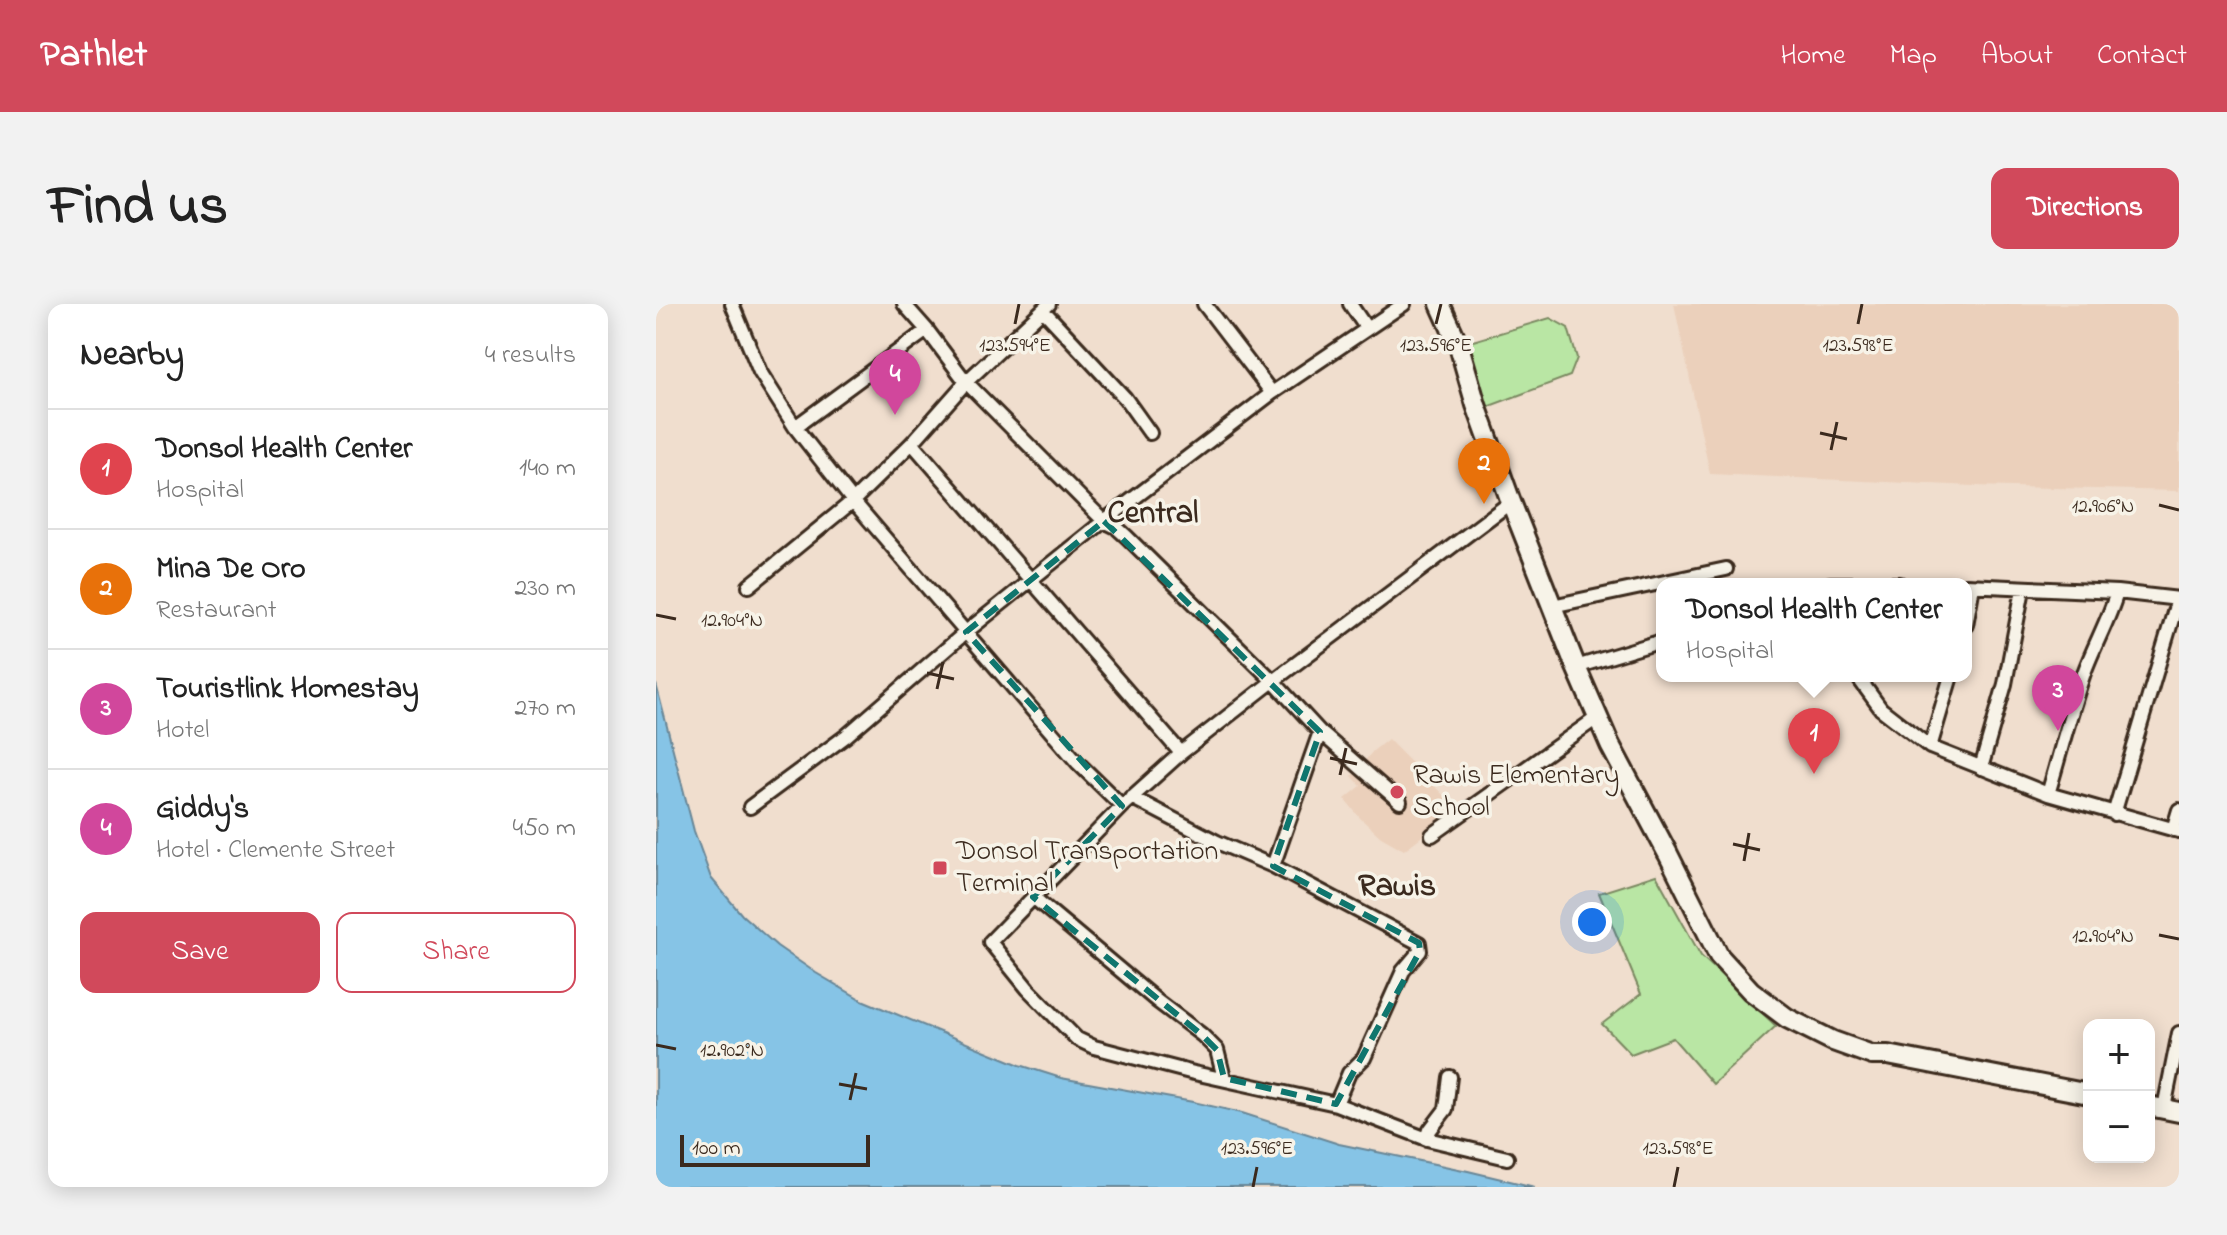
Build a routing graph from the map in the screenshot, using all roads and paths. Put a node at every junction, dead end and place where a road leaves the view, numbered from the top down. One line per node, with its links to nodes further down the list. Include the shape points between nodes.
1 (732, 304): 12 (street, via 760,372)
2 (904, 304): 9 (street)
3 (1204, 304): 11 (street)
4 (1350, 304): 8 (street)
5 (1404, 304): 8 (street)
6 (1447, 306): 16 (main road)
7 (1046, 307): 10 (street); 13 (street)
8 (1367, 329): 11 (street)
9 (927, 330): 10 (street); 12 (street)
10 (966, 382): 14 (street); 17 (street)
11 (1272, 393): 17 (street)
12 (795, 427): 15 (street)
13 (1150, 433)
14 (912, 443): 15 (street); 20 (street)
15 (853, 501): 22 (street); 28 (street)
16 (1511, 502): 27 (main road); 31 (street)
17 (1104, 521): 20 (street); 31 (street, via 1127,537)
18 (1726, 569): 19 (street)
19 (1684, 578)
20 (1030, 581): 28 (street); 37 (street)
21 (1656, 584): 27 (street)
22 (749, 586)
23 (1972, 586): 24 (street)
24 (2023, 589): 25 (street); 38 (street, via 2005,684)
25 (2117, 592): 26 (street); 39 (street, via 2082,678)
26 (2178, 599): 44 (street)
27 (1552, 606): 30 (main road)
28 (966, 632): 40 (street, via 1078,763); 42 (street, via 846,736)
29 (1656, 643): 30 (street)
30 (1574, 664): 34 (main road)
31 (1273, 681): 35 (street); 37 (street)
32 (1861, 682): 36 (street, via 1881,709)
33 (1949, 682): 36 (street)
34 (1598, 717): 46 (street); 52 (main road, via 1719,956 1770,1008 1872,1055)
35 (1320, 732): 41 (street); 47 (street)
36 (1930, 747): 38 (street)
37 (1181, 753): 40 (street)
38 (1981, 768): 39 (street)
39 (2048, 794): 44 (street)
40 (1127, 802): 47 (street); 48 (street)
41 (1400, 802)
42 (750, 807)
43 (2179, 810): 45 (street)
44 (2114, 814): 45 (street)
45 (2176, 831)
46 (1432, 835)
47 (1273, 866): 53 (street, via 1419,943 1420,951 1403,971 1364,1058 1349,1073)
48 (1033, 897): 51 (street, via 1202,1035 1217,1050); 51 (street, via 990,942 1077,1039)
49 (2179, 1033): 54 (street)
50 (1450, 1077): 55 (street, via 1446,1109)
51 (1224, 1078): 53 (street)
52 (2083, 1093)
53 (1336, 1104): 55 (street)
54 (2164, 1109)
55 (1427, 1139): 56 (street)
56 (1507, 1158)

